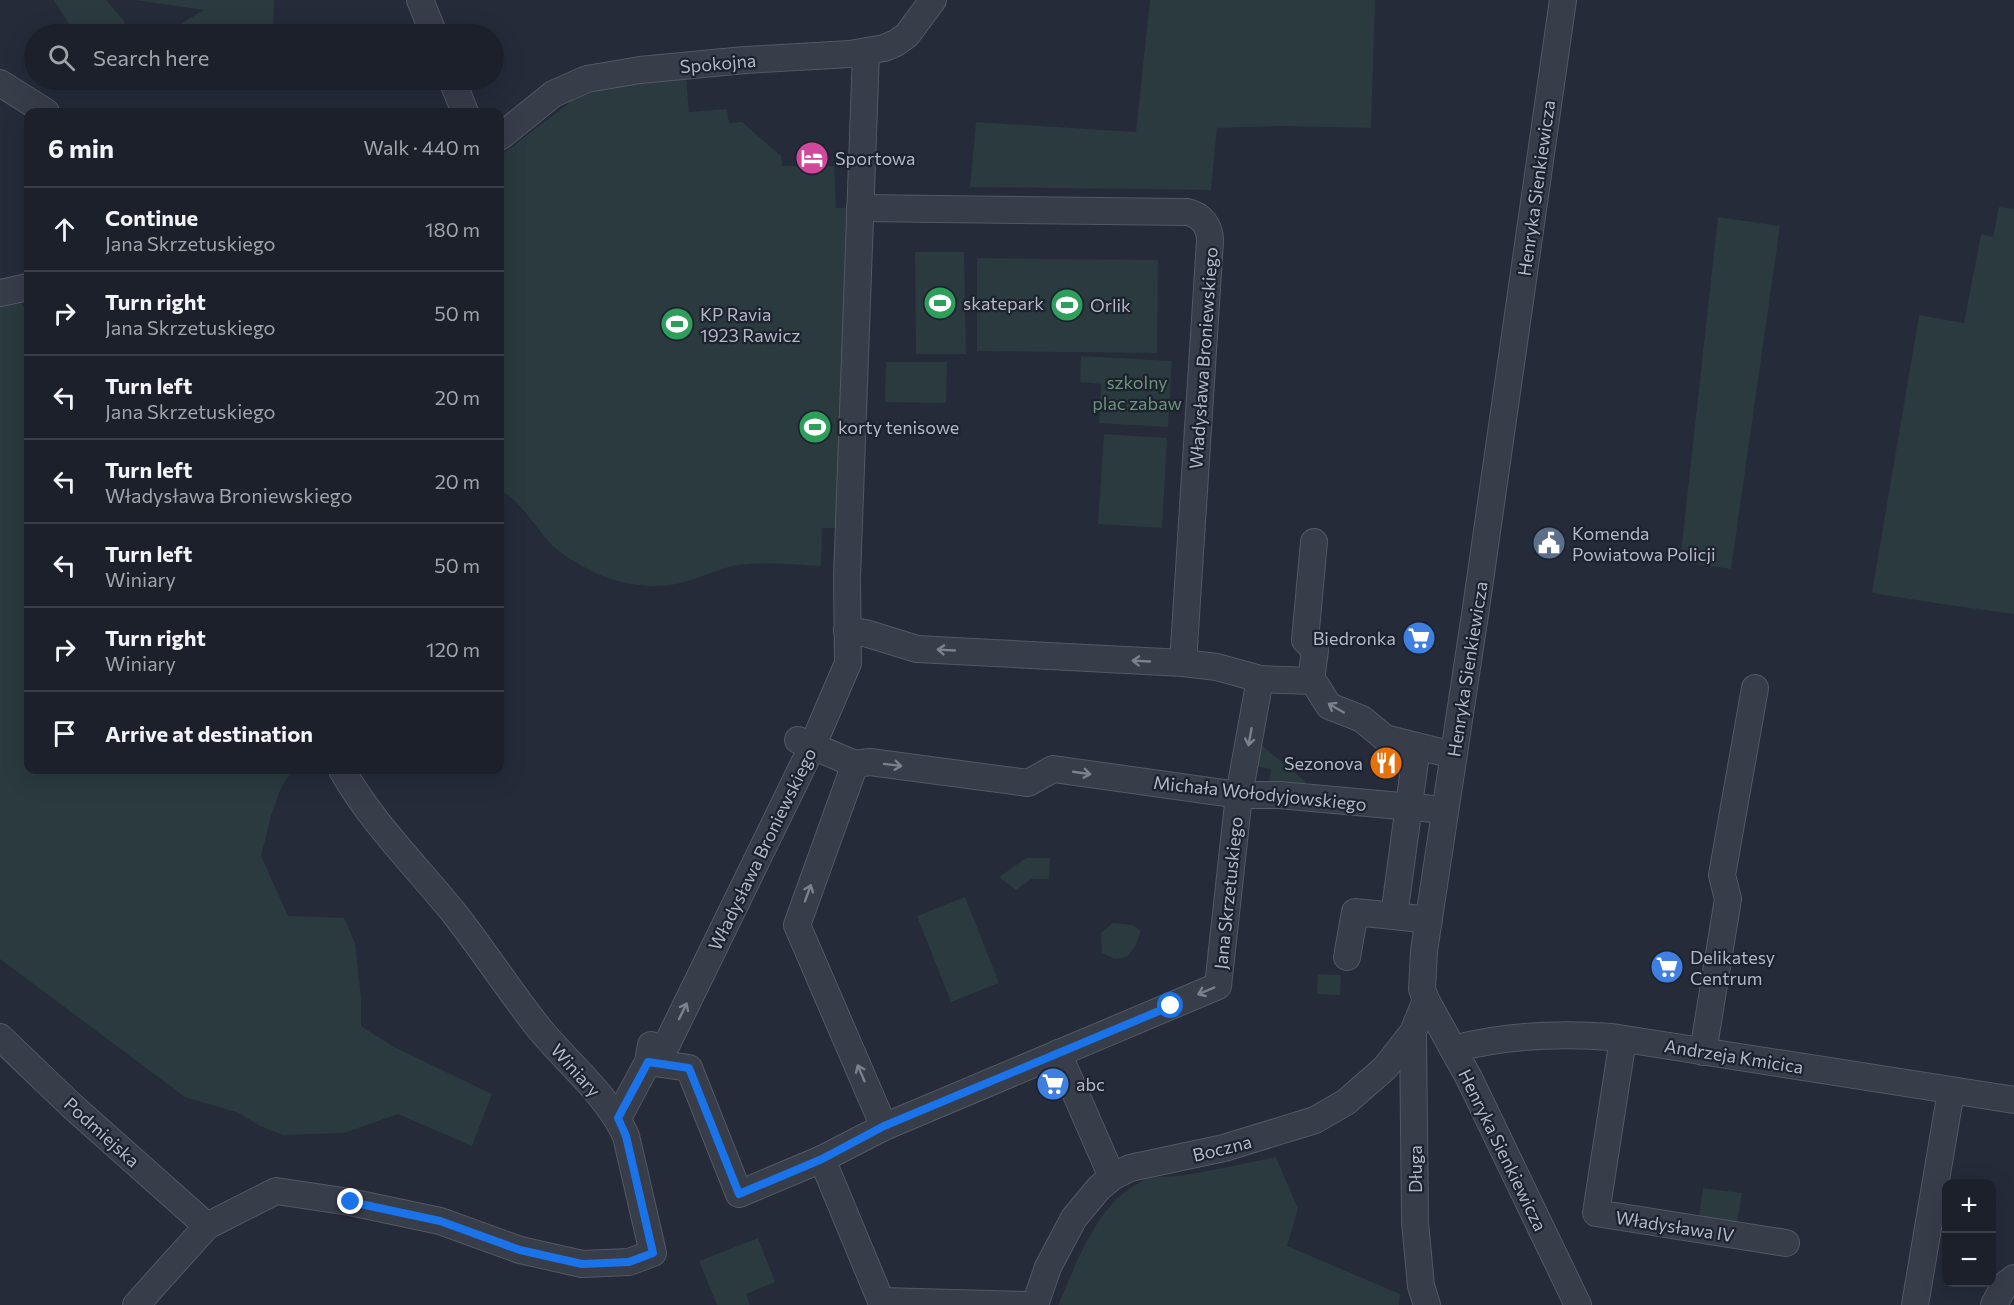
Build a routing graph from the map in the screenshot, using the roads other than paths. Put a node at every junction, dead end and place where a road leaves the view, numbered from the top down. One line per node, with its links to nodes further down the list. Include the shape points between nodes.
1 (420, 0): 4 (street)
2 (933, 0): 5 (street, Spokojna, via 901,39)
3 (1563, 0): 22 (street, Henryka Sienkiewicza)
4 (430, 24)
5 (866, 52): 10 (street, Spokojna, via 667,67 587,79 553,94); 11 (street, Władysława Broniewskiego)
6 (0, 83): 8 (street)
7 (456, 90): 9 (street)
8 (39, 108)
9 (463, 108)
10 (504, 134)
11 (860, 208): 15 (street, Władysława Broniewskiego); 16 (street, Władysława Broniewskiego, via 1187,212 1207,225 1210,241)
12 (24, 288): 13 (street)
13 (0, 293)
14 (1314, 542): 18 (street, via 1305,640 1315,650)
15 (847, 630): 16 (street, one-way to 15, via 917,649); 20 (street, Władysława Broniewskiego)
16 (1183, 663): 17 (street, via 1217,667)
17 (1260, 679): 18 (street); 25 (street, Jana Skrzetuskiego, one-way to 25)
18 (1311, 681): 21 (street, one-way to 18, via 1385,738 1362,719 1329,706)
19 (1755, 688): 36 (street, via 1722,874 1728,899)
20 (805, 744): 23 (street, Michała Wołodyjowskiego); 38 (street, Władysława Broniewskiego, via 652,1035)
21 (1417, 746): 22 (street); 26 (street)
22 (1453, 755): 27 (street, Henryka Sienkiewicza)
23 (855, 764): 25 (street, Michała Wołodyjowskiego, one-way to 25, via 870,762 1028,783 1053,769); 42 (street, one-way to 23, via 797,925)
24 (344, 774): 41 (street, Winiary, via 356,796 454,914 539,1028)
25 (1239, 795): 26 (street, Michała Wołodyjowskiego, via 1279,795); 37 (street, Jana Skrzetuskiego, one-way to 37, via 1218,986)
26 (1408, 808): 27 (street, Michała Wołodyjowskiego); 28 (street)
27 (1445, 810): 29 (street, Henryka Sienkiewicza)
28 (1394, 916): 29 (street); 30 (street, via 1354,912)
29 (1429, 920): 31 (street, Henryka Sienkiewicza, via 1422,979)
30 (1347, 957)
31 (1426, 1000): 32 (street, Boczna); 35 (street, Henryka Sienkiewicza)
32 (1413, 1032): 44 (street, Boczna, via 1379,1073 1346,1102 1315,1120 1224,1148 1130,1168); 52 (street, Długa, via 1415,1222 1421,1286)
33 (0, 1037): 45 (street, Podmiejska)
34 (1623, 1039): 35 (street, Andrzeja Kmicica, via 1548,1034); 36 (street, Andrzeja Kmicica); 46 (street, Władysława IV, via 1596,1213)
35 (1453, 1049): 53 (street, Henryka Sienkiewicza)
36 (1703, 1052): 39 (street, Andrzeja Kmicica)
37 (1058, 1053): 42 (street, Jana Skrzetuskiego); 44 (street)
38 (649, 1059): 41 (street, Władysława Broniewskiego); 43 (street, Jana Skrzetuskiego, via 689,1068 739,1194)
39 (1951, 1091): 40 (street, Andrzeja Kmicica); 48 (street)
40 (2014, 1100)
41 (618, 1118): 45 (street, Winiary, via 626,1136 653,1253 629,1262 582,1264 520,1250 440,1221 276,1191)
42 (884, 1126): 43 (street, Jana Skrzetuskiego)
43 (822, 1159): 50 (street, via 881,1300)
44 (1112, 1177): 51 (street, Boczna, via 1074,1218 1048,1267)
45 (207, 1226): 49 (street)
46 (1786, 1243)
47 (2014, 1278): 54 (street, via 2004,1286)
48 (1918, 1304)
49 (136, 1305)
50 (1028, 1305)
51 (1035, 1305)
52 (1427, 1305)
53 (1578, 1305)
54 (1994, 1305)

